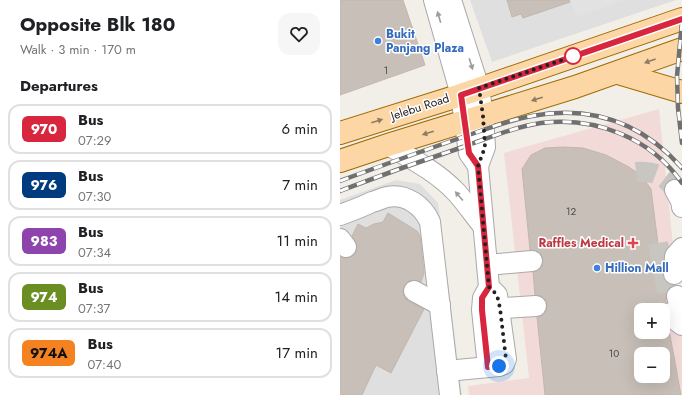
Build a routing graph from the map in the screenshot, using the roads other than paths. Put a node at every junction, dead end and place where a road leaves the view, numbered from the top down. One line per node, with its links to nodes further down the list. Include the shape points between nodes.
1 (434, 0): 6 (street, one-way to 1)
2 (451, 0): 6 (street, one-way to 6)
3 (682, 19): 6 (main road, Jelebu Road)
4 (682, 49): 5 (main road, one-way to 5)
5 (618, 73): 7 (main road); 8 (main road, one-way to 8)
6 (470, 92): 8 (street); 9 (main road, Jelebu Road, one-way to 6)
7 (682, 92)
8 (474, 118): 10 (main road, one-way to 10); 13 (street, via 485,147 478,166)
9 (340, 133)
10 (388, 145): 11 (main road); 13 (street, one-way to 10, via 456,192 429,169)
11 (340, 161)
12 (340, 215): 19 (street, via 387,197 397,196 420,206 430,222)
13 (483, 226): 16 (street)
14 (682, 248): 17 (street, via 675,256)
15 (532, 261): 16 (street)
16 (487, 266): 21 (street, via 489,287 497,295)
17 (674, 274)
18 (414, 291): 19 (street)
19 (440, 305): 22 (street)
20 (536, 306): 21 (street)
21 (491, 309): 22 (street, via 506,359 504,364)
22 (448, 371): 23 (street)
23 (447, 394)

